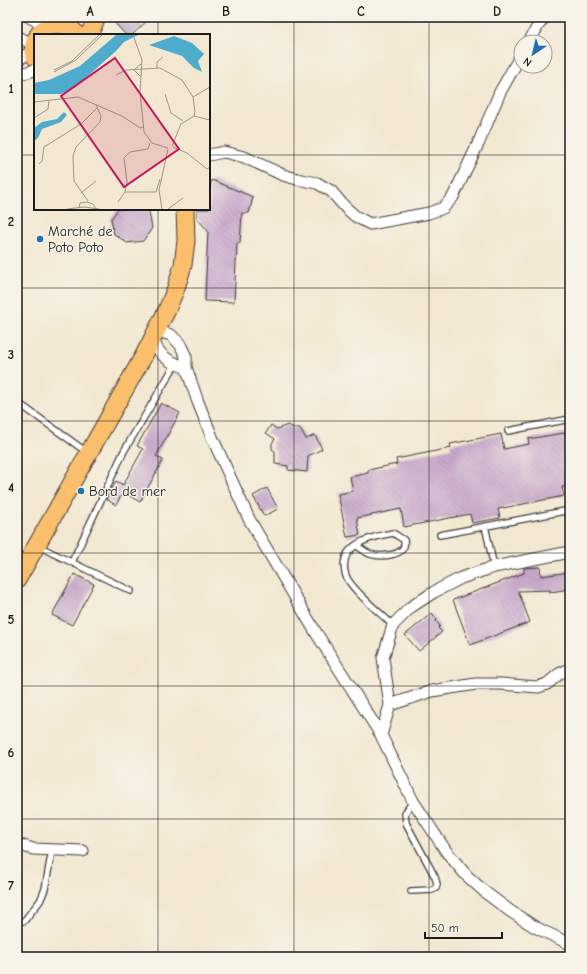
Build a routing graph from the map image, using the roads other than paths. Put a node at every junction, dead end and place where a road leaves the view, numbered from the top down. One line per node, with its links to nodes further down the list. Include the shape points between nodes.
1 (29, 17): 4 (street)
2 (97, 17): 7 (main road)
3 (545, 17): 8 (street)
4 (43, 34)
5 (53, 34): 6 (main road, via 70,28)
6 (76, 34)
7 (90, 34)
8 (533, 34)
9 (17, 37): 10 (street)
10 (34, 37)
11 (34, 46): 12 (street)
12 (17, 60)
13 (513, 69): 16 (street, via 500,92 453,197 442,208 429,213 370,224 355,216 331,192 317,183 283,175 244,157 224,152)
14 (34, 70): 15 (street)
15 (17, 75)
16 (210, 155)
17 (175, 210): 24 (main road, via 174,263 164,295)
18 (185, 210): 19 (main road, via 186,241 183,265 167,310)
19 (153, 336): 20 (street, via 156,348); 20 (street, via 162,332 171,335 180,344 186,357); 28 (main road)
20 (181, 366): 32 (lane, via 124,452); 39 (street, via 249,519 315,631)
21 (17, 402): 24 (lane)
22 (570, 419): 23 (lane)
23 (508, 431)
24 (81, 448): 31 (main road)
25 (570, 510): 26 (lane)
26 (485, 526): 27 (lane); 33 (lane)
27 (440, 535)
28 (36, 545): 32 (lane); 34 (main road)
29 (356, 545): 29 (lane, via 393,533 404,540 405,545 392,555 369,553); 36 (lane, via 344,558 346,576)
30 (570, 552): 33 (street)
31 (17, 560)
32 (72, 562): 35 (lane)
33 (494, 567): 36 (street, via 461,578 434,592 411,607)
34 (17, 580)
35 (130, 591)
36 (393, 625): 38 (street, via 383,658)
37 (570, 669): 38 (street, via 538,687 476,684 432,691)
38 (390, 705): 39 (street)
39 (381, 735): 40 (street)
40 (414, 801): 44 (lane, via 405,813 406,823 437,884 432,890); 46 (street, via 446,851 466,875 510,911)
41 (17, 844): 42 (street, via 33,849)
42 (52, 850): 43 (street); 45 (lane, via 45,889 40,901)
43 (83, 851)
44 (411, 891)
45 (24, 922)
46 (570, 944)

